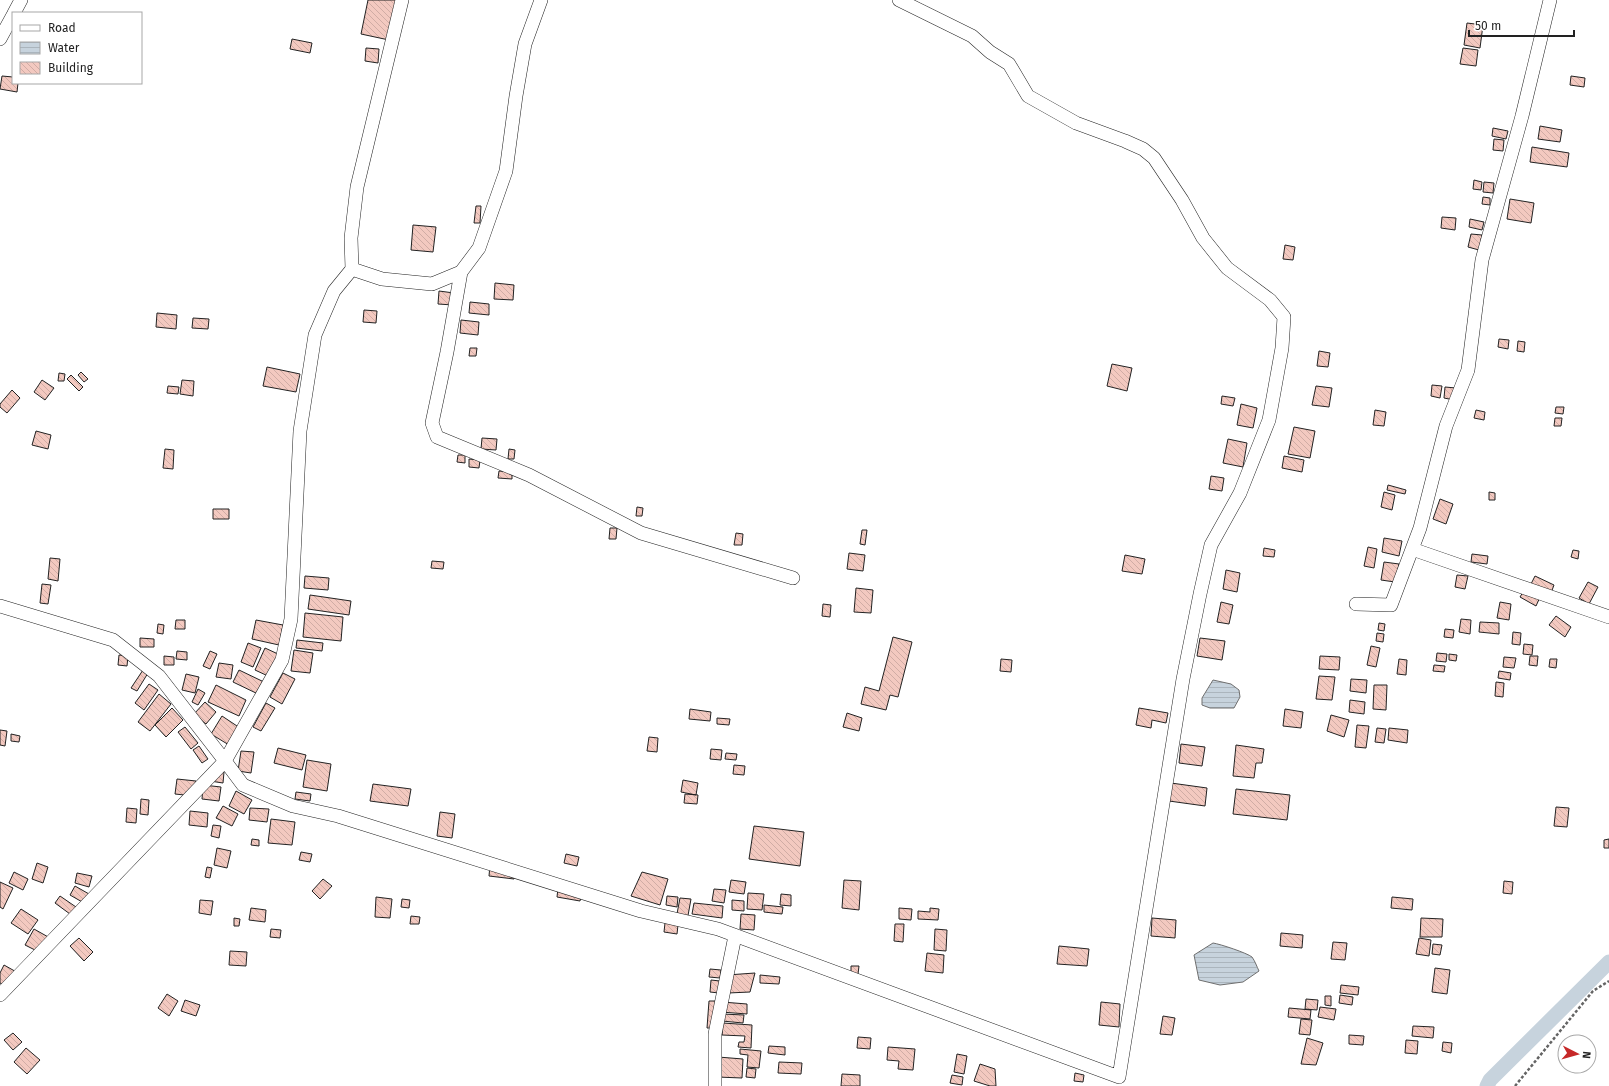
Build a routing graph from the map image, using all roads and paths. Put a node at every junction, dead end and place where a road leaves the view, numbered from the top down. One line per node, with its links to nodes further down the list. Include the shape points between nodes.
1 (21, 0): 6 (street)
2 (402, 0): 9 (street, via 357,187 351,238)
3 (541, 0): 10 (street, via 525,44 506,171 479,248)
4 (899, 0): 17 (street, via 972,36 1009,64 1028,96 1076,123 1143,149 1154,158 1203,238 1217,256 1227,268 1270,300 1284,317 1282,348 1269,420 1240,493 1211,545 1200,594 1183,679 1119,1077)
5 (1550, 0): 11 (street, via 1522,116 1482,260 1468,370 1446,426 1420,528)
6 (15, 12)
7 (12, 18): 8 (street)
8 (0, 39)
9 (352, 269): 10 (street, via 382,279 432,284); 16 (street, via 334,291 315,335 300,431 291,619 282,660)
10 (461, 272): 12 (street, via 432,424 437,437 528,475 641,533)
11 (1412, 549): 13 (street, via 1391,605); 15 (street)
12 (793, 578)
13 (1356, 604)
14 (0, 606): 16 (street, via 113,640 159,676)
15 (1609, 617)
16 (225, 761): 17 (street, via 243,785 292,806 338,816 640,911 718,929); 19 (street)
17 (735, 936): 20 (street, via 715,1034)
18 (1609, 981): 21 (path, via 1593,991)
19 (0, 995)
20 (715, 1086)
21 (1515, 1086)

